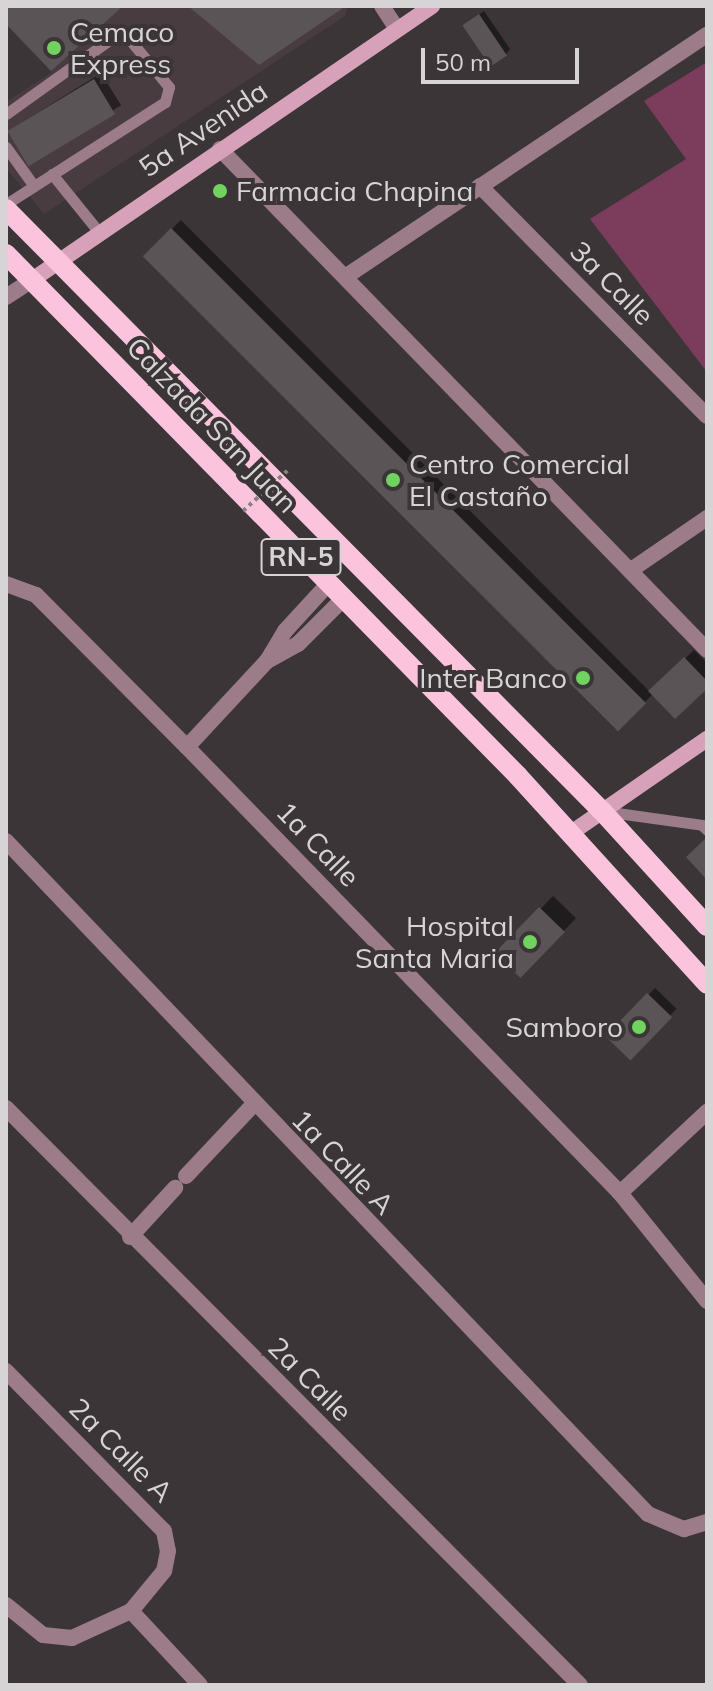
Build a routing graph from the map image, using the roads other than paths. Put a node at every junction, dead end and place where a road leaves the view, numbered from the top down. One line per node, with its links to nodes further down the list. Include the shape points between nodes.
1 (382, 6): 3 (street)
2 (432, 6): 3 (main road, 5a Avenida)
3 (397, 29): 7 (main road, 5a Avenida)
4 (707, 35): 10 (street)
5 (6, 114): 8 (lane, via 122,36 169,87 165,102)
6 (6, 147): 9 (lane)
7 (220, 149): 12 (main road, 5a Avenida); 15 (street)
8 (52, 174): 9 (lane); 12 (lane)
9 (34, 186): 11 (lane)
10 (480, 186): 15 (street); 18 (street, 3a Calle)
11 (6, 206): 14 (main road, Calzada San Juan / RN-5)
12 (98, 231): 14 (main road, 5a Avenida)
13 (6, 254): 16 (main road, Calzada San Juan / RN-5)
14 (55, 260): 16 (main road, 5a Avenida); 26 (main road, Calzada San Juan / RN-5)
15 (348, 275): 20 (street)
16 (32, 280): 17 (street, 5a Avenida); 22 (main road, Calzada San Juan / RN-5)
17 (6, 297)
18 (707, 416)
19 (707, 518): 20 (street)
20 (631, 570): 23 (street)
21 (6, 584): 25 (street, 1a Calle, via 36,595)
22 (336, 592): 25 (street, via 285,631 267,661); 28 (main road, Calzada San Juan / RN-5)
23 (707, 650)
24 (707, 739): 26 (main road)
25 (187, 747): 35 (street, 1a Calle)
26 (602, 811): 27 (lane); 28 (main road); 30 (main road, Calzada San Juan / RN-5)
27 (705, 825)
28 (571, 833): 31 (main road, Calzada San Juan / RN-5)
29 (6, 841): 32 (street, 1a Calle A)
30 (707, 926)
31 (707, 984)
32 (253, 1105): 36 (street); 39 (street, 1a Calle A, via 648,1514 684,1529)
33 (6, 1108): 36 (street, 2a Calle)
34 (707, 1112): 35 (street)
35 (620, 1193): 37 (street, 1a Calle)
36 (130, 1237): 43 (street, 2a Calle)
37 (707, 1301)
38 (6, 1371): 41 (street, 2a Calle A, via 164,1531 164,1571)
39 (707, 1522)
40 (6, 1605): 41 (street, via 43,1635 57,1639 72,1638)
41 (131, 1611): 42 (street)
42 (200, 1685)
43 (580, 1685)

